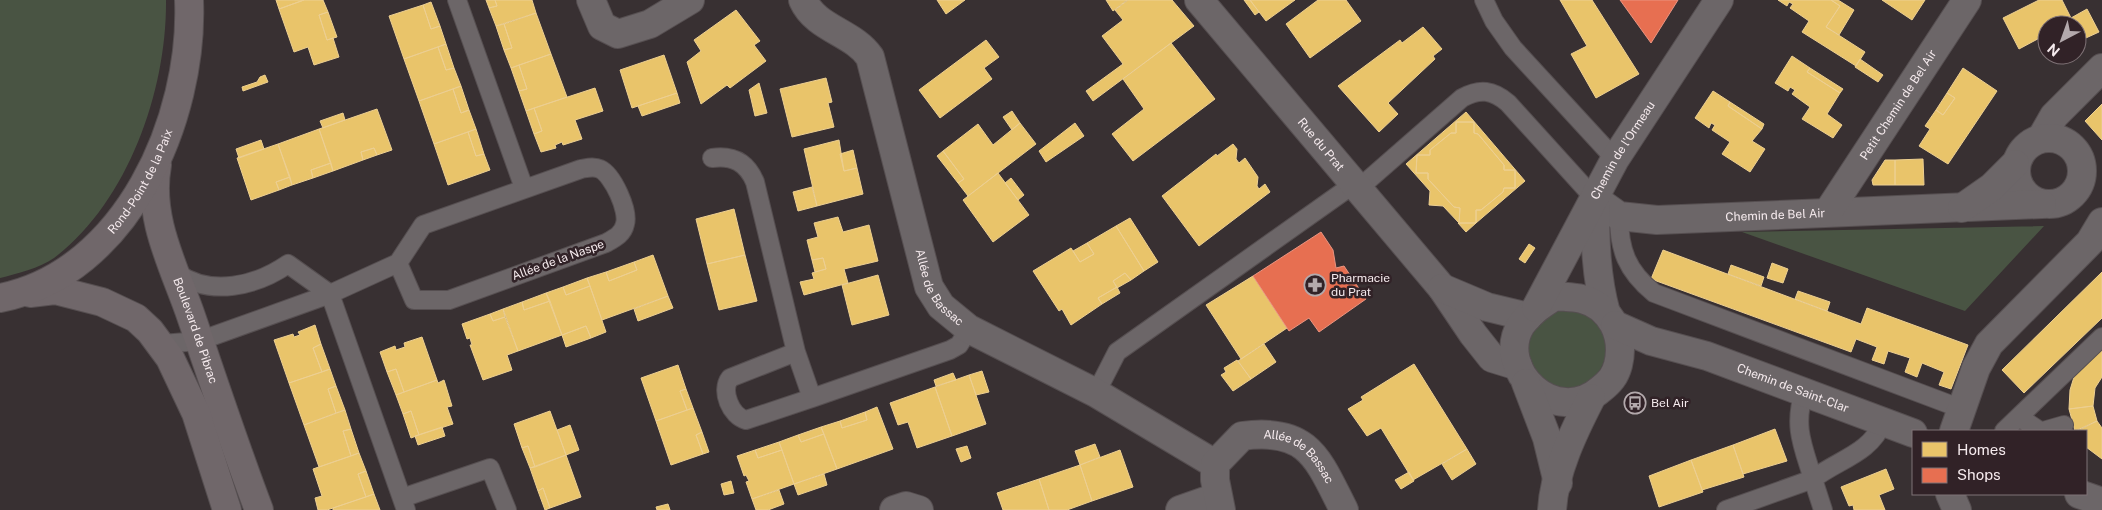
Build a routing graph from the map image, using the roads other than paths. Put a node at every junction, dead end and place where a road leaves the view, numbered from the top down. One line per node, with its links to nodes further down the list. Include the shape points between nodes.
1 (189, 0): 12 (street, Rond-Point de la Paix, via 185,64 170,124)
2 (457, 0): 18 (lane)
3 (591, 0): 4 (street, via 602,26 618,34 650,24)
4 (690, 0)
5 (803, 0): 32 (street, Allée de Bassac, via 810,13 855,42 870,57 929,287 941,306)
6 (1198, 0): 17 (street, Rue du Prat)
7 (1484, 0): 14 (lane, via 1513,48)
8 (1719, 0): 14 (street, Chemin de l'Ormeau)
9 (1967, 0): 22 (street, Petit Chemin de Bel Air)
10 (2102, 68): 11 (street, via 2054,116)
11 (2042, 137): 15 (street, via 2030,142 2020,152); 16 (street, Chemin de Bel Air, via 2068,143)
12 (160, 149): 26 (street, Boulevard de Pibrac, via 153,186 156,210 160,234); 29 (street, Rond-Point de la Paix, via 129,208 97,248 54,279)
13 (712, 158): 37 (lane, via 742,162 755,182)
14 (1615, 159): 19 (street, Chemin de l'Ormeau)
15 (2015, 164): 20 (street, via 2015,177 2021,189 2030,199); 21 (street, via 1992,187)
16 (2096, 178): 20 (street, Chemin de Bel Air, via 2068,199)
17 (1356, 187): 19 (lane, via 1462,98 1485,91 1500,96); 27 (street, Rue du Prat); 41 (lane, via 1117,352)
18 (524, 188): 25 (lane, Allée de la Naspe, via 424,225); 25 (lane, Allée de la Naspe, via 580,169 599,168 616,188 626,223 619,236 606,243 449,300 414,300)
19 (1595, 199): 23 (street, Chemin de Bel Air); 30 (street, Chemin de l'Ormeau); 31 (street, via 1600,290)
20 (2042, 204): 21 (street, Chemin de Bel Air)
21 (1962, 208): 22 (street, Chemin de Bel Air)
22 (1828, 212): 23 (street, Chemin de Bel Air, via 1657,220)
23 (1619, 216): 44 (lane, via 1619,234 1631,269 1654,293)
24 (2102, 222): 44 (street, via 2090,242 1995,336 1978,363)
25 (398, 263): 28 (lane)
26 (177, 274): 28 (lane, via 204,286 232,287 264,277 288,264); 34 (street, Boulevard de Pibrac)
27 (1442, 288): 30 (street, Rue du Prat, via 1487,307); 38 (street, Rue du Prat, via 1492,358)
28 (330, 294): 34 (lane); 58 (lane)
29 (7, 297): 35 (street, via 55,290 102,302 136,318)
30 (1532, 313): 31 (street, via 1556,296 1582,299 1596,305); 38 (street, via 1520,327 1515,344)
31 (1611, 319): 36 (street, Chemin de Saint-Clar); 39 (street, via 1621,354 1616,372)
32 (969, 329): 41 (street, Allée de Bassac); 42 (lane, via 959,345 950,350)
33 (2102, 337): 43 (lane)
34 (199, 341): 35 (lane); 61 (street, Boulevard de Pibrac)
35 (162, 344): 60 (street, via 196,413)
36 (1671, 347): 39 (street, via 1630,365); 40 (street, Chemin de Saint-Clar, via 1707,356)
37 (796, 352): 42 (lane); 42 (lane, via 730,378 726,384 726,395 734,412 746,420)
38 (1522, 374): 39 (street, via 1547,399 1570,403); 53 (street, via 1546,438)
39 (1601, 389): 53 (street, via 1577,426)
40 (1804, 392): 45 (street, Chemin de Saint-Clar); 52 (lane, via 1798,424)
41 (1096, 393): 51 (street, Allée de Bassac)
42 (812, 398)
43 (2019, 416): 47 (lane); 48 (lane)
44 (1958, 420)
45 (1883, 422): 50 (street, Chemin de Saint-Clar); 52 (lane, via 1866,447)
46 (2064, 425): 49 (lane)
47 (2005, 430)
48 (2040, 430)
49 (2046, 430)
50 (1912, 433)
51 (1215, 464): 59 (street); 66 (street, Allée de Bassac, via 1242,436 1265,434 1288,438 1300,443 1318,459)
52 (1813, 479): 68 (lane); 69 (lane)
53 (1558, 482): 67 (street)
54 (1950, 495): 70 (street)
55 (2078, 495): 71 (street)
56 (2081, 495): 57 (street)
57 (2102, 502)
58 (404, 504): 62 (lane, via 490,468)
59 (1219, 504): 65 (street)
60 (228, 510)
61 (259, 510)
62 (507, 510)
63 (894, 510): 64 (street, via 906,506)
64 (919, 510)
65 (1180, 510)
66 (1344, 510)
67 (1552, 510)
68 (1726, 510)
69 (1823, 510)
70 (1957, 510)
71 (2070, 510)

